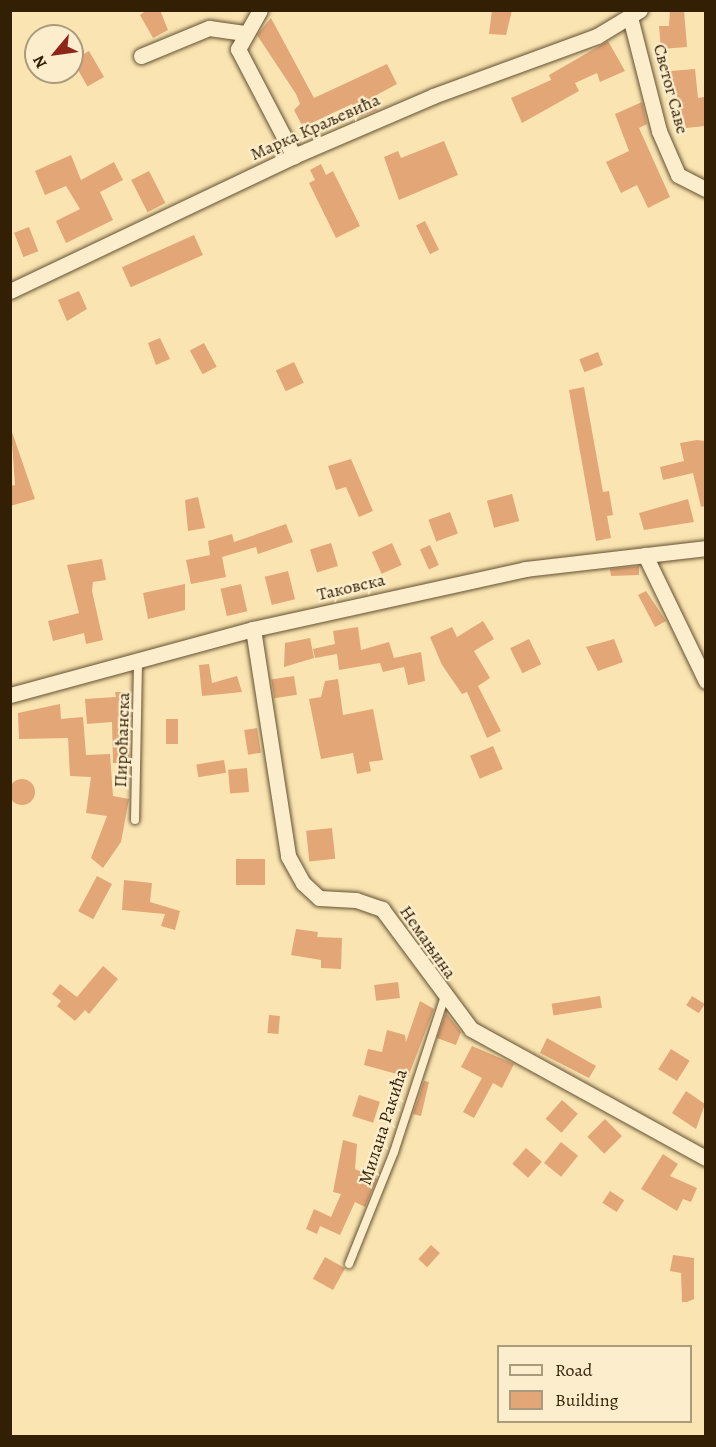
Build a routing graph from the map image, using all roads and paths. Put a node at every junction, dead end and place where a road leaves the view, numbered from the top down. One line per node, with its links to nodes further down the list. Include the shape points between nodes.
1 (260, 10): 3 (street)
2 (635, 14): 5 (street, Марка Краљевића, via 597,36 433,96); 6 (street, Светог Саве, via 659,131 678,176)
3 (243, 33): 4 (street, via 209,28); 5 (street, via 238,44 242,58)
4 (141, 56)
5 (294, 156): 7 (street, Марка Краљевића)
6 (705, 189)
7 (10, 291)
8 (705, 548): 9 (street, Таковска)
9 (645, 555): 10 (street, Таковска, via 525,569); 12 (street)
10 (253, 629): 11 (street, Таковска); 15 (street, Немањина, via 288,856 297,876 319,898 356,900 382,909)
11 (138, 661): 13 (street, Таковска); 14 (lane, Пироћанска)
12 (705, 681)
13 (10, 695)
14 (135, 820)
15 (444, 999): 16 (street, Немањина, via 471,1029); 17 (lane, Милана Ракића, via 394,1152)
16 (705, 1158)
17 (349, 1264)

